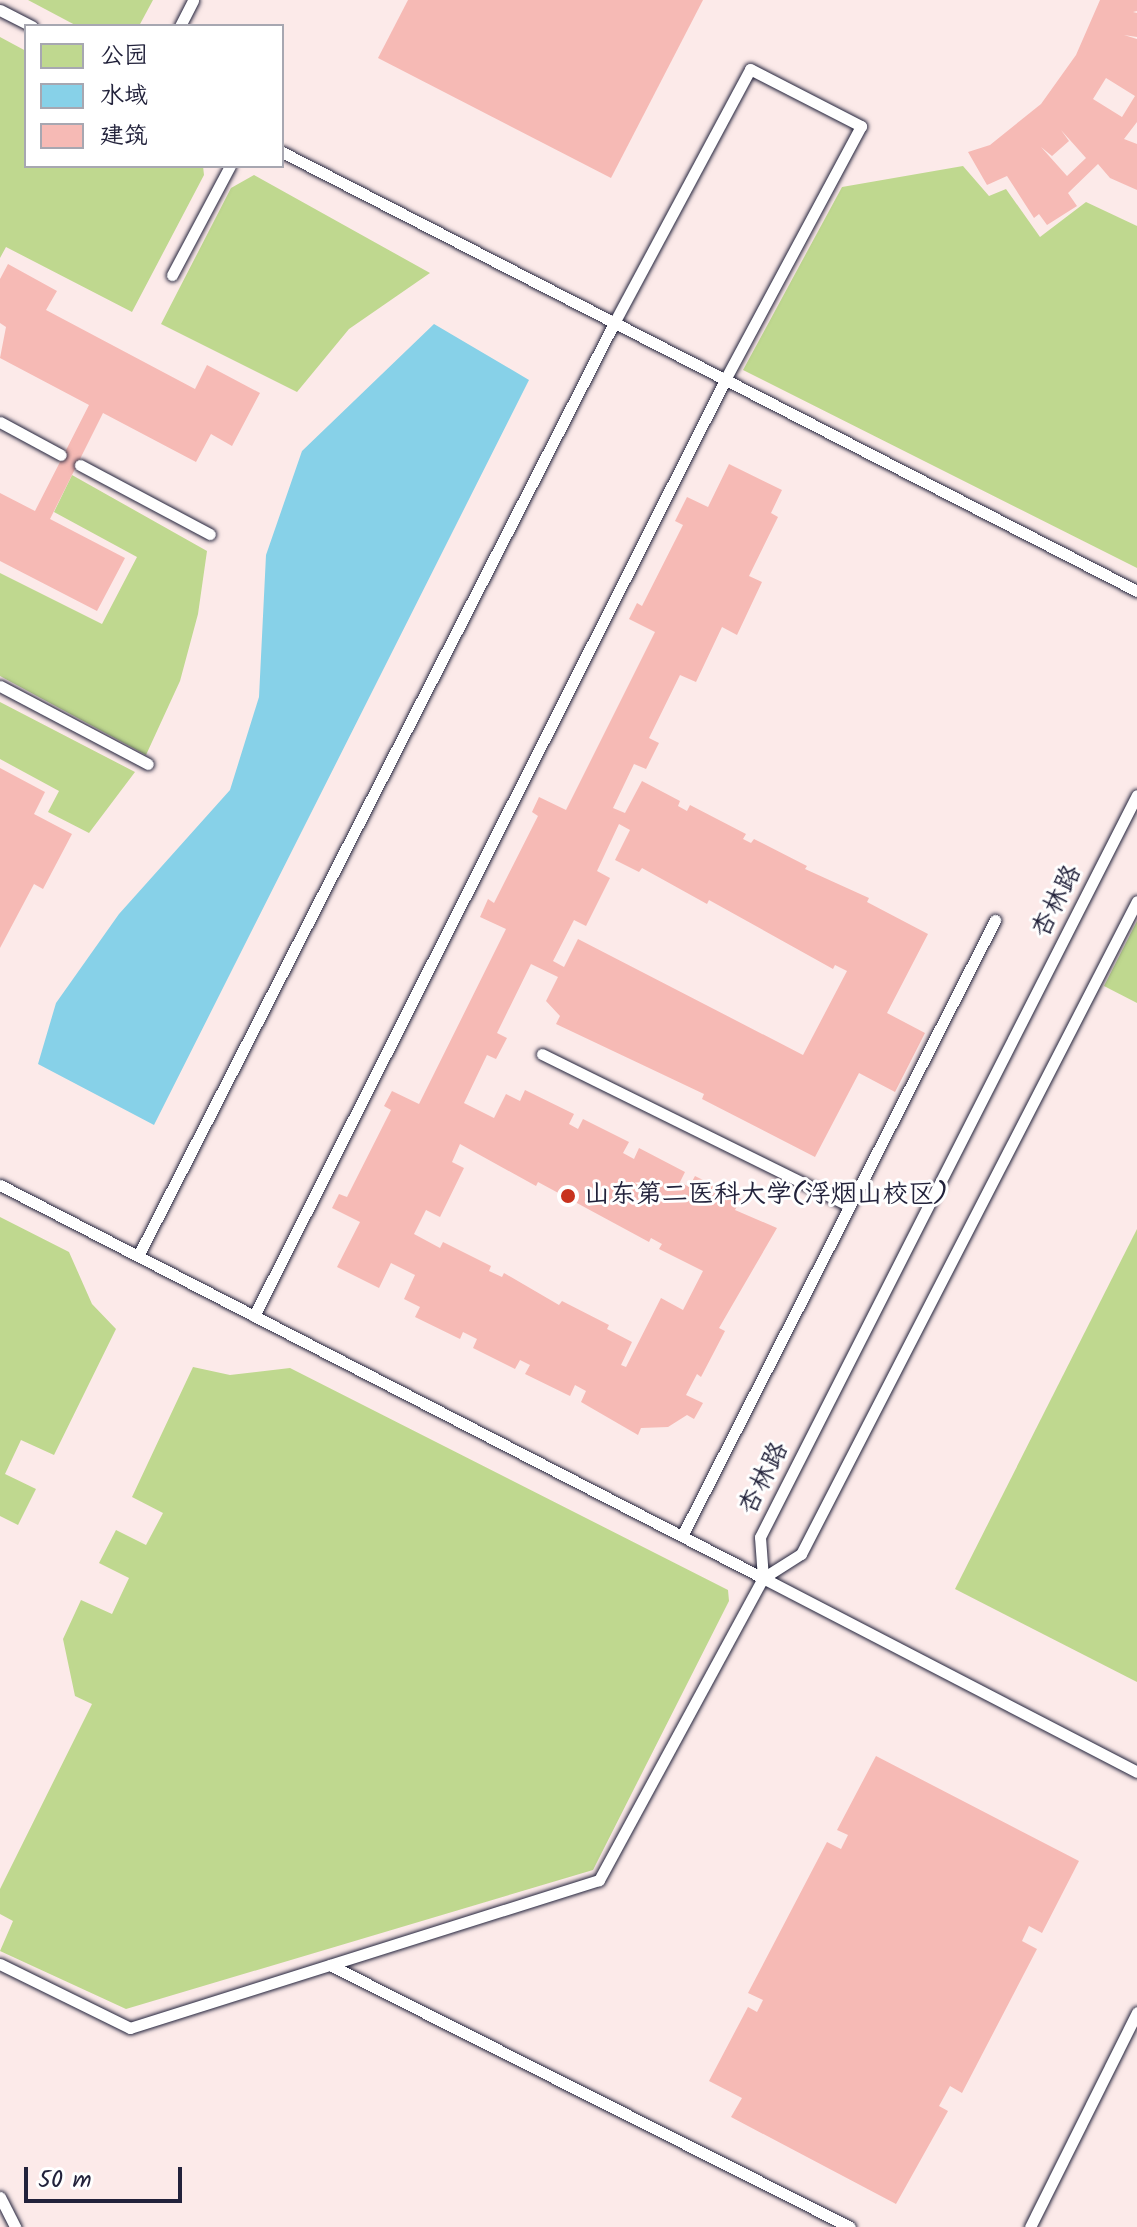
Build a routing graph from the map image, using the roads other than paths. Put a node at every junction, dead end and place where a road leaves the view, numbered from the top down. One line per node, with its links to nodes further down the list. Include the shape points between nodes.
1 (193, 0): 4 (lane)
2 (0, 10): 3 (lane)
3 (28, 24)
4 (181, 24)
5 (284, 153): 8 (lane)
6 (229, 168): 7 (lane)
7 (172, 275)
8 (614, 323): 9 (lane); 9 (lane, via 750,69 861,126); 23 (lane)
9 (725, 380): 14 (lane); 24 (lane)
10 (0, 422): 11 (lane)
11 (61, 455)
12 (80, 465): 13 (lane)
13 (210, 534)
14 (1137, 591)
15 (0, 686): 16 (lane)
16 (148, 764)
17 (1137, 795): 26 (lane, 杏林路, via 760,1537)
18 (1137, 901): 26 (lane, via 801,1554)
19 (995, 920): 22 (lane)
20 (542, 1054): 22 (lane)
21 (0, 1185): 23 (lane)
22 (849, 1206): 25 (lane)
23 (138, 1256): 24 (lane)
24 (254, 1316): 25 (lane)
25 (682, 1536): 26 (lane)
26 (763, 1578): 27 (lane); 29 (lane, via 599,1880)
27 (1137, 1772)
28 (0, 1964): 29 (lane, via 130,2028)
29 (330, 1965): 33 (lane)
30 (1137, 2012): 34 (lane)
31 (0, 2197): 32 (lane)
32 (15, 2227)
33 (850, 2227)
34 (1030, 2227)

